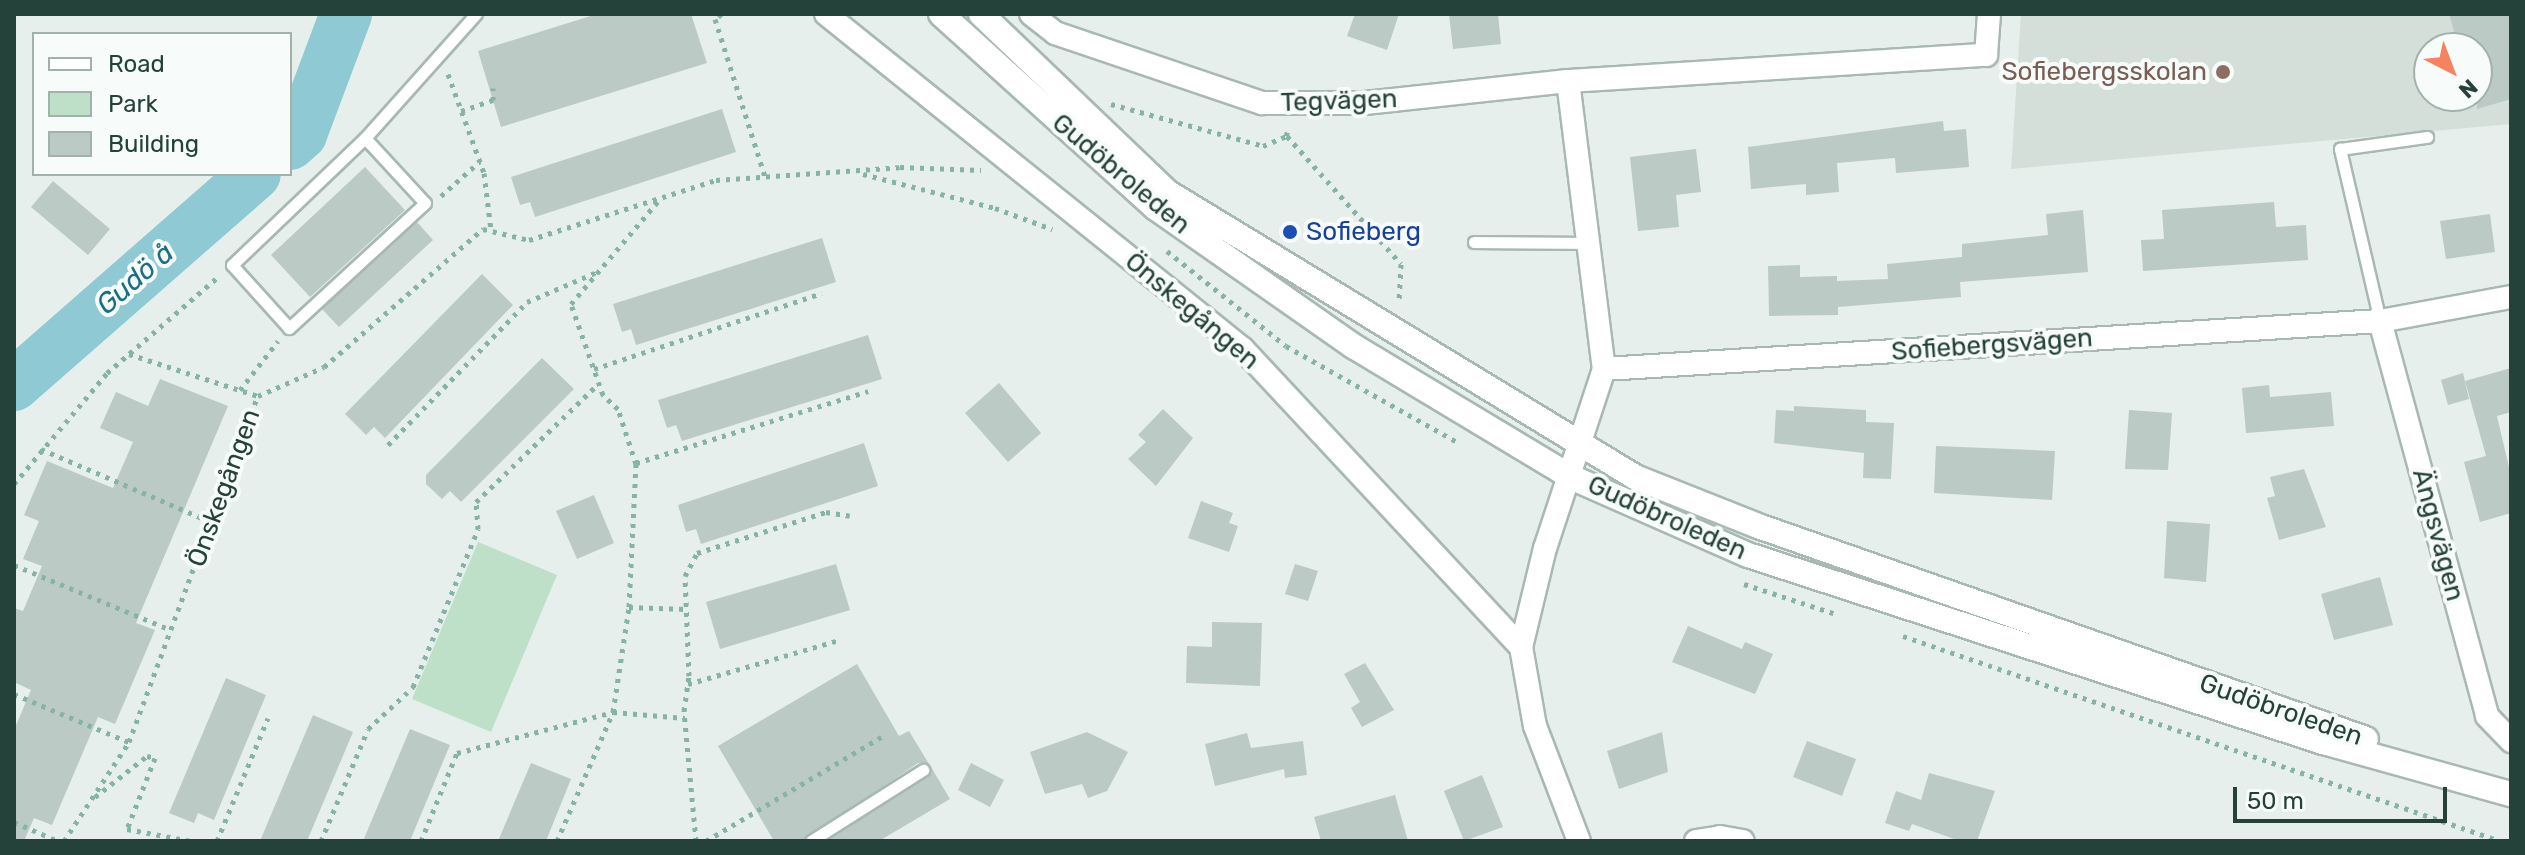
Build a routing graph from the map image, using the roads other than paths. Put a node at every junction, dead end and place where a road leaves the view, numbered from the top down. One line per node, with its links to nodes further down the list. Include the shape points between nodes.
1 (476, 14): 7 (lane)
2 (826, 14): 18 (street, Önskegången, via 1243,349)
3 (941, 14): 17 (main road, Gudöbroleden, via 1156,208 1353,346)
4 (981, 14): 16 (main road, Gudöbroleden, via 1167,192)
5 (1031, 14): 8 (street, Tegvägen, via 1055,33 1248,102 1296,107)
6 (1989, 14): 8 (street, Tegvägen, via 1986,55)
7 (464, 18): 10 (lane)
8 (1568, 81): 12 (street)
9 (2427, 137): 14 (lane, via 2340,149)
10 (365, 138): 10 (lane, via 425,203 289,328 232,265)
11 (1474, 242): 12 (lane)
12 (1586, 243): 15 (street)
13 (2511, 297): 14 (street, Sofiebergsvägen)
14 (2380, 321): 15 (street, Sofiebergsvägen); 19 (street, Ängsvägen, via 2487,716)
15 (1604, 369): 16 (street)
16 (1580, 444): 17 (street); 21 (main road, Gudöbroleden, via 1635,477 1758,526)
17 (1571, 477): 18 (street, via 1545,548); 21 (main road, Gudöbroleden, via 1748,555 2309,738)
18 (1521, 647): 23 (street, via 1535,726)
19 (2511, 741)
20 (923, 770): 22 (lane)
21 (2511, 793)
22 (811, 841)
23 (1579, 841)
24 (1696, 841): 25 (street)
25 (1743, 841)

